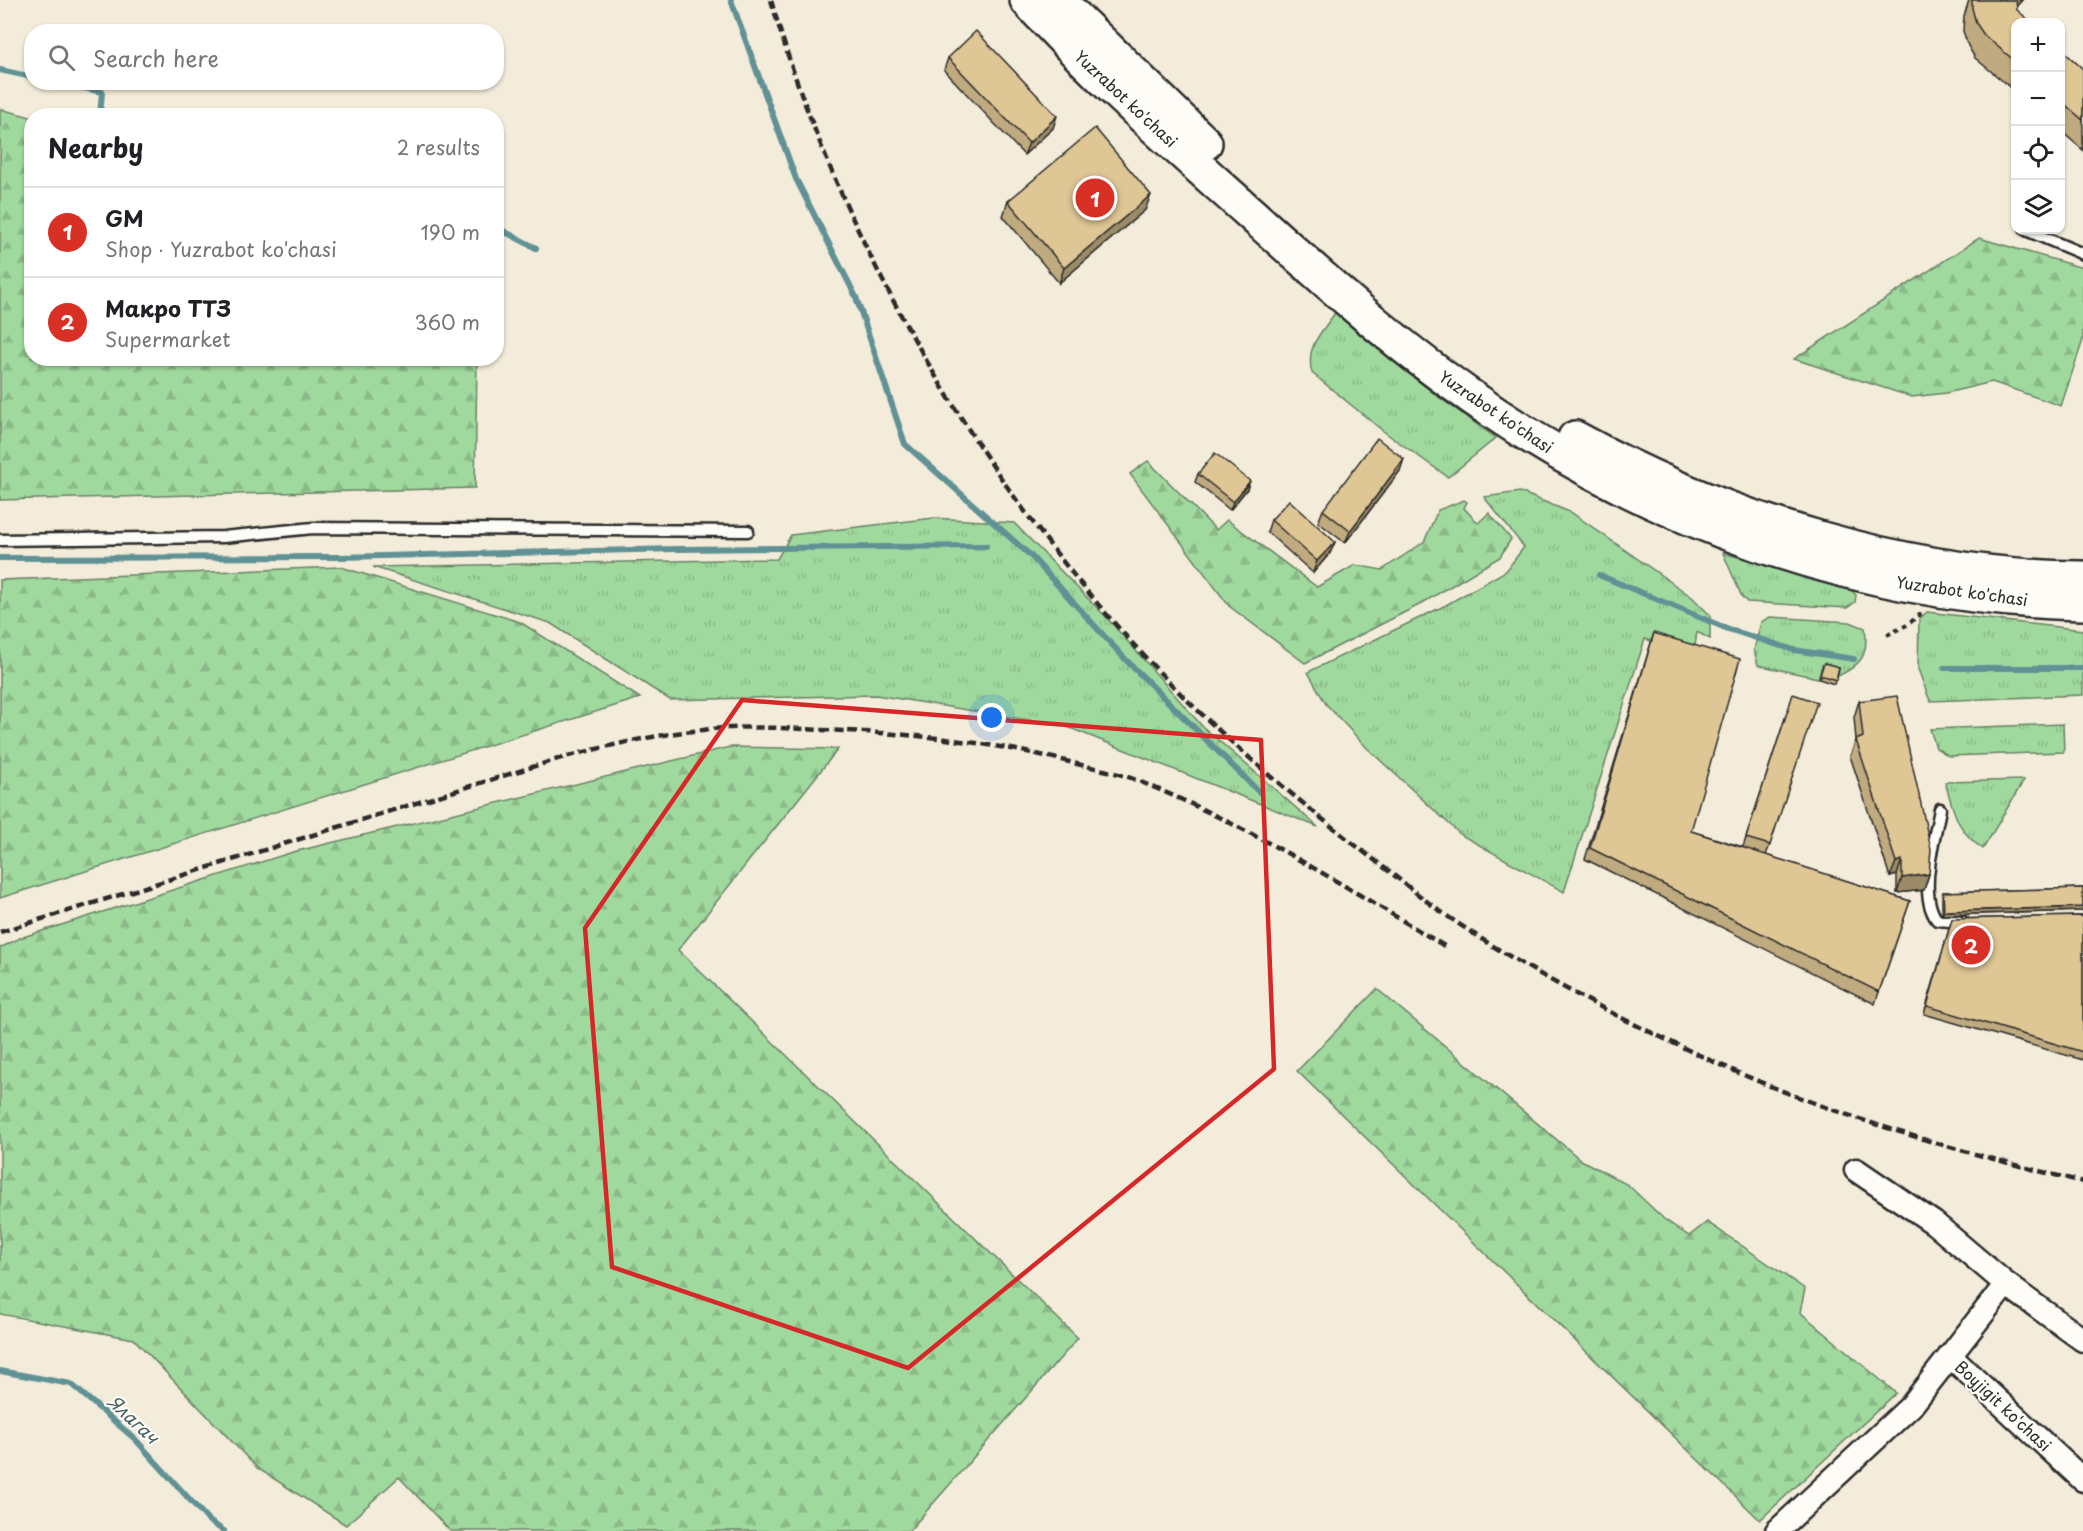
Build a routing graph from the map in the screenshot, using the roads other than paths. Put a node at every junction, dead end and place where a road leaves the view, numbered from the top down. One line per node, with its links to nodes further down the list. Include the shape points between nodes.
1 (1027, 0): 7 (main road, Yuzrabot ko'chasi, via 1123,98 1317,274 1416,356 1500,417 1604,479 1655,503 1766,546)
2 (1058, 0): 7 (main road, Yuzrabot ko'chasi, via 1140,82 1335,261 1434,344 1520,404 1597,450 1684,490)
3 (2036, 234): 4 (lane)
4 (2083, 254)
5 (748, 531): 6 (lane, via 313,528 223,537)
6 (0, 540)
7 (1891, 569): 8 (main road, Yuzrabot ko'chasi); 9 (main road, Yuzrabot ko'chasi, via 1984,597)
8 (2083, 578)
9 (2083, 603)
10 (1940, 809): 11 (lane, via 1928,875 1930,904 1937,920)
11 (1970, 922)
12 (1856, 1170): 13 (street, via 1934,1223)
13 (2006, 1284): 14 (street); 15 (street)
14 (2083, 1340)
15 (1950, 1356): 16 (street, Boyjigit ko'chasi); 17 (street, via 1911,1406)
16 (2083, 1480)
17 (1777, 1531)

